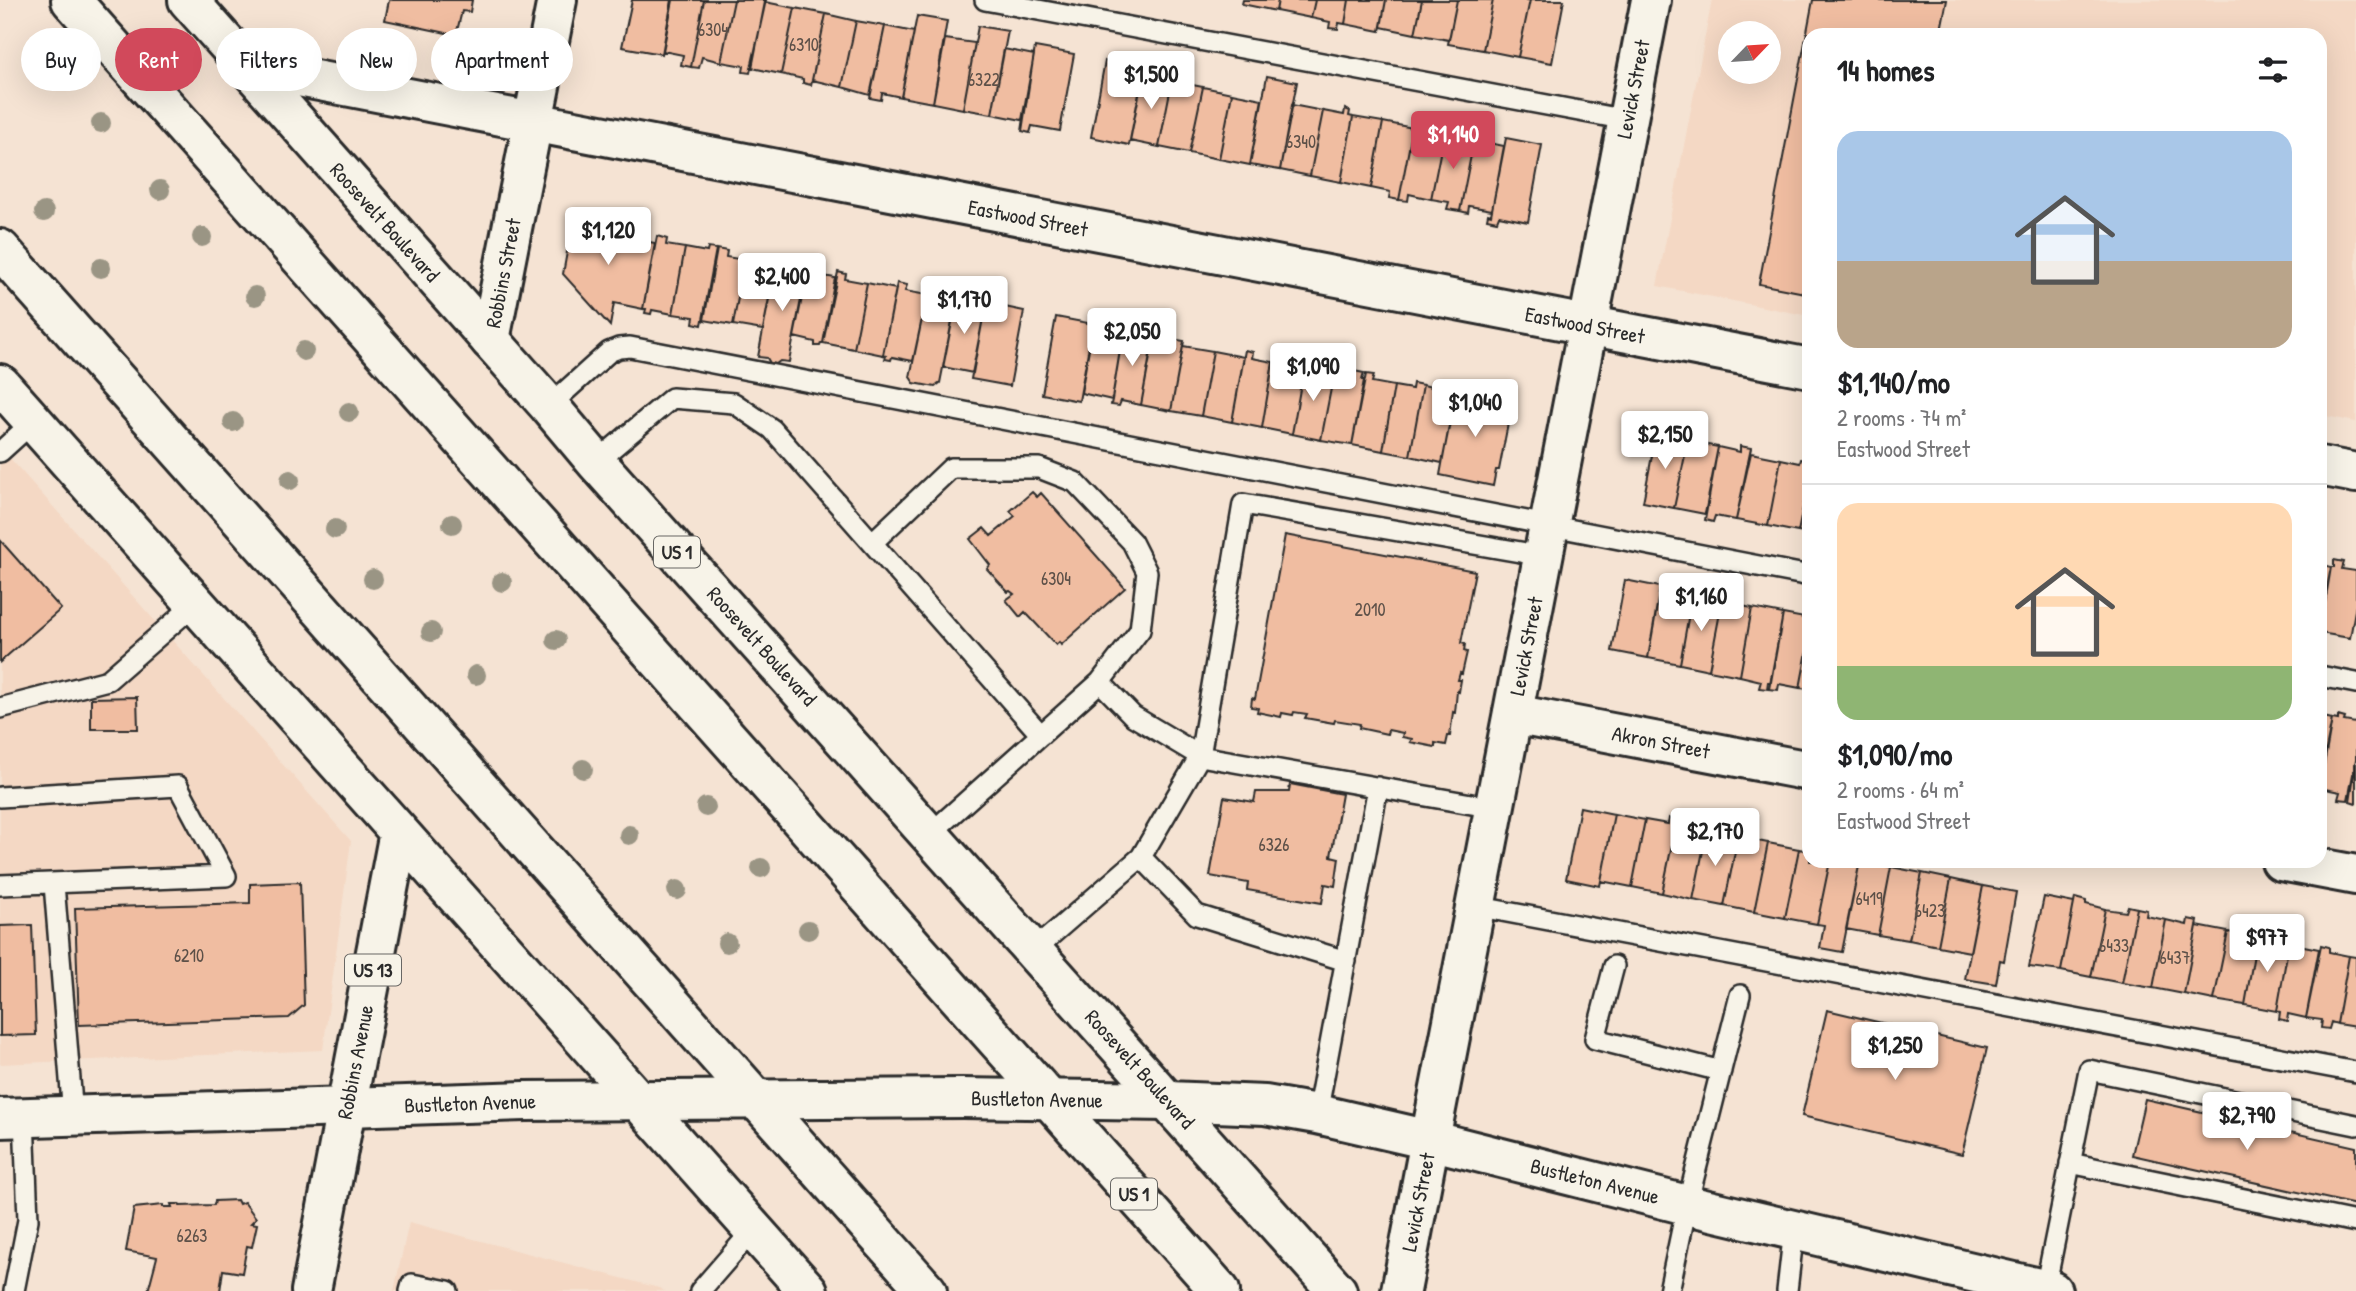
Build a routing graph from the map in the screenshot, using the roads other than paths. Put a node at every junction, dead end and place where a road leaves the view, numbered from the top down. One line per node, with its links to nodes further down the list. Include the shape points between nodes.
1 (71, 0): 51 (main road, US 1)
2 (188, 0): 6 (main road, Roosevelt Boulevard / US 1)
3 (556, 0): 10 (main road, Robbins Street)
4 (985, 0): 9 (lane)
5 (1651, 0): 9 (main road, Levick Street)
6 (216, 32)
7 (322, 81): 10 (main road, Eastwood Street)
8 (268, 91): 13 (main road, Roosevelt Boulevard / US 1)
9 (1627, 120): 12 (main road, Levick Street)
10 (533, 122): 12 (main road, Eastwood Street); 13 (main road, Robbins Street)
11 (0, 249): 52 (main road)
12 (1588, 326): 14 (main road, Eastwood Street); 22 (main road, Levick Street)
13 (490, 340): 16 (main road, Roosevelt Boulevard / US 1)
14 (1802, 366)
15 (0, 384): 17 (main road)
16 (549, 406): 19 (main road, Roosevelt Boulevard / US 1); 22 (lane, via 609,352 630,347)
17 (33, 422): 18 (lane); 25 (main road)
18 (0, 452)
19 (596, 462): 23 (lane, via 672,398 734,403 772,429); 38 (main road, Roosevelt Boulevard / US 1)
20 (2327, 467): 21 (main road)
21 (2356, 473)
22 (1546, 541): 24 (lane); 30 (main road, Levick Street); 32 (lane, via 1243,504)
23 (873, 542): 27 (lane, via 951,468 1039,468 1075,482 1132,542 1147,572 1140,630); 31 (lane)
24 (1802, 575)
25 (195, 604): 29 (lane, via 108,680); 37 (main road)
26 (2327, 677): 28 (lane)
27 (1100, 682): 31 (lane); 32 (lane, via 1133,716)
28 (2356, 683)
29 (0, 708)
30 (1513, 714): 33 (main road, Akron Street); 36 (main road, Levick Street)
31 (1041, 735): 38 (lane)
32 (1200, 756): 34 (lane); 39 (lane)
33 (1802, 769)
34 (1378, 787): 36 (lane); 46 (lane)
35 (0, 797): 42 (lane, via 178,786 226,876)
36 (1494, 808): 44 (main road, Levick Street)
37 (400, 832): 53 (main road); 55 (main road, Robbins Avenue / US 13)
38 (930, 834): 45 (main road, Roosevelt Boulevard / US 1)
39 (1140, 857): 45 (lane); 46 (lane, via 1197,915)
40 (2318, 868): 41 (main road)
41 (2356, 875)
42 (54, 884): 43 (lane); 57 (lane)
43 (0, 885)
44 (1475, 906): 50 (lane); 60 (main road, Levick Street)
45 (1034, 950): 54 (main road, Roosevelt Boulevard / US 1)
46 (1346, 961): 56 (lane)
47 (1614, 966): 49 (lane, via 1595,1039)
48 (1740, 995): 49 (lane)
49 (1721, 1072): 62 (lane)
50 (2356, 1072)
51 (1048, 1098): 52 (main road, Bustleton Avenue); 54 (main road, Bustleton Avenue); 74 (main road, US 1)
52 (757, 1099): 53 (main road, Bustleton Avenue); 73 (main road)
53 (638, 1101): 55 (main road, Bustleton Avenue); 65 (main road)
54 (1168, 1101): 56 (main road, Bustleton Avenue, via 1265,1105); 75 (main road, Roosevelt Boulevard / US 1)
55 (347, 1107): 57 (main road, Bustleton Avenue); 68 (main road, Robbins Avenue / US 13)
56 (1317, 1114): 60 (main road, Bustleton Avenue)
57 (74, 1116): 58 (main road, Bustleton Avenue)
58 (12, 1118): 67 (lane, via 28,1220)
59 (2356, 1125): 61 (lane, via 2089,1070)
60 (1430, 1140): 62 (main road, Bustleton Avenue); 76 (main road, Levick Street)
61 (2070, 1163): 63 (lane); 66 (lane)
62 (1687, 1205): 64 (main road, Bustleton Avenue); 77 (lane)
63 (2356, 1222)
64 (1794, 1229): 66 (main road, Bustleton Avenue); 78 (lane)
65 (753, 1230): 71 (lane); 72 (main road)
66 (2048, 1290)
67 (14, 1291)
68 (311, 1291)
69 (410, 1291): 70 (lane, via 412,1284)
70 (448, 1291)
71 (699, 1291)
72 (808, 1291)
73 (927, 1291)
74 (1220, 1291)
75 (1337, 1291)
76 (1401, 1291)
77 (1669, 1291)
78 (1787, 1291)

